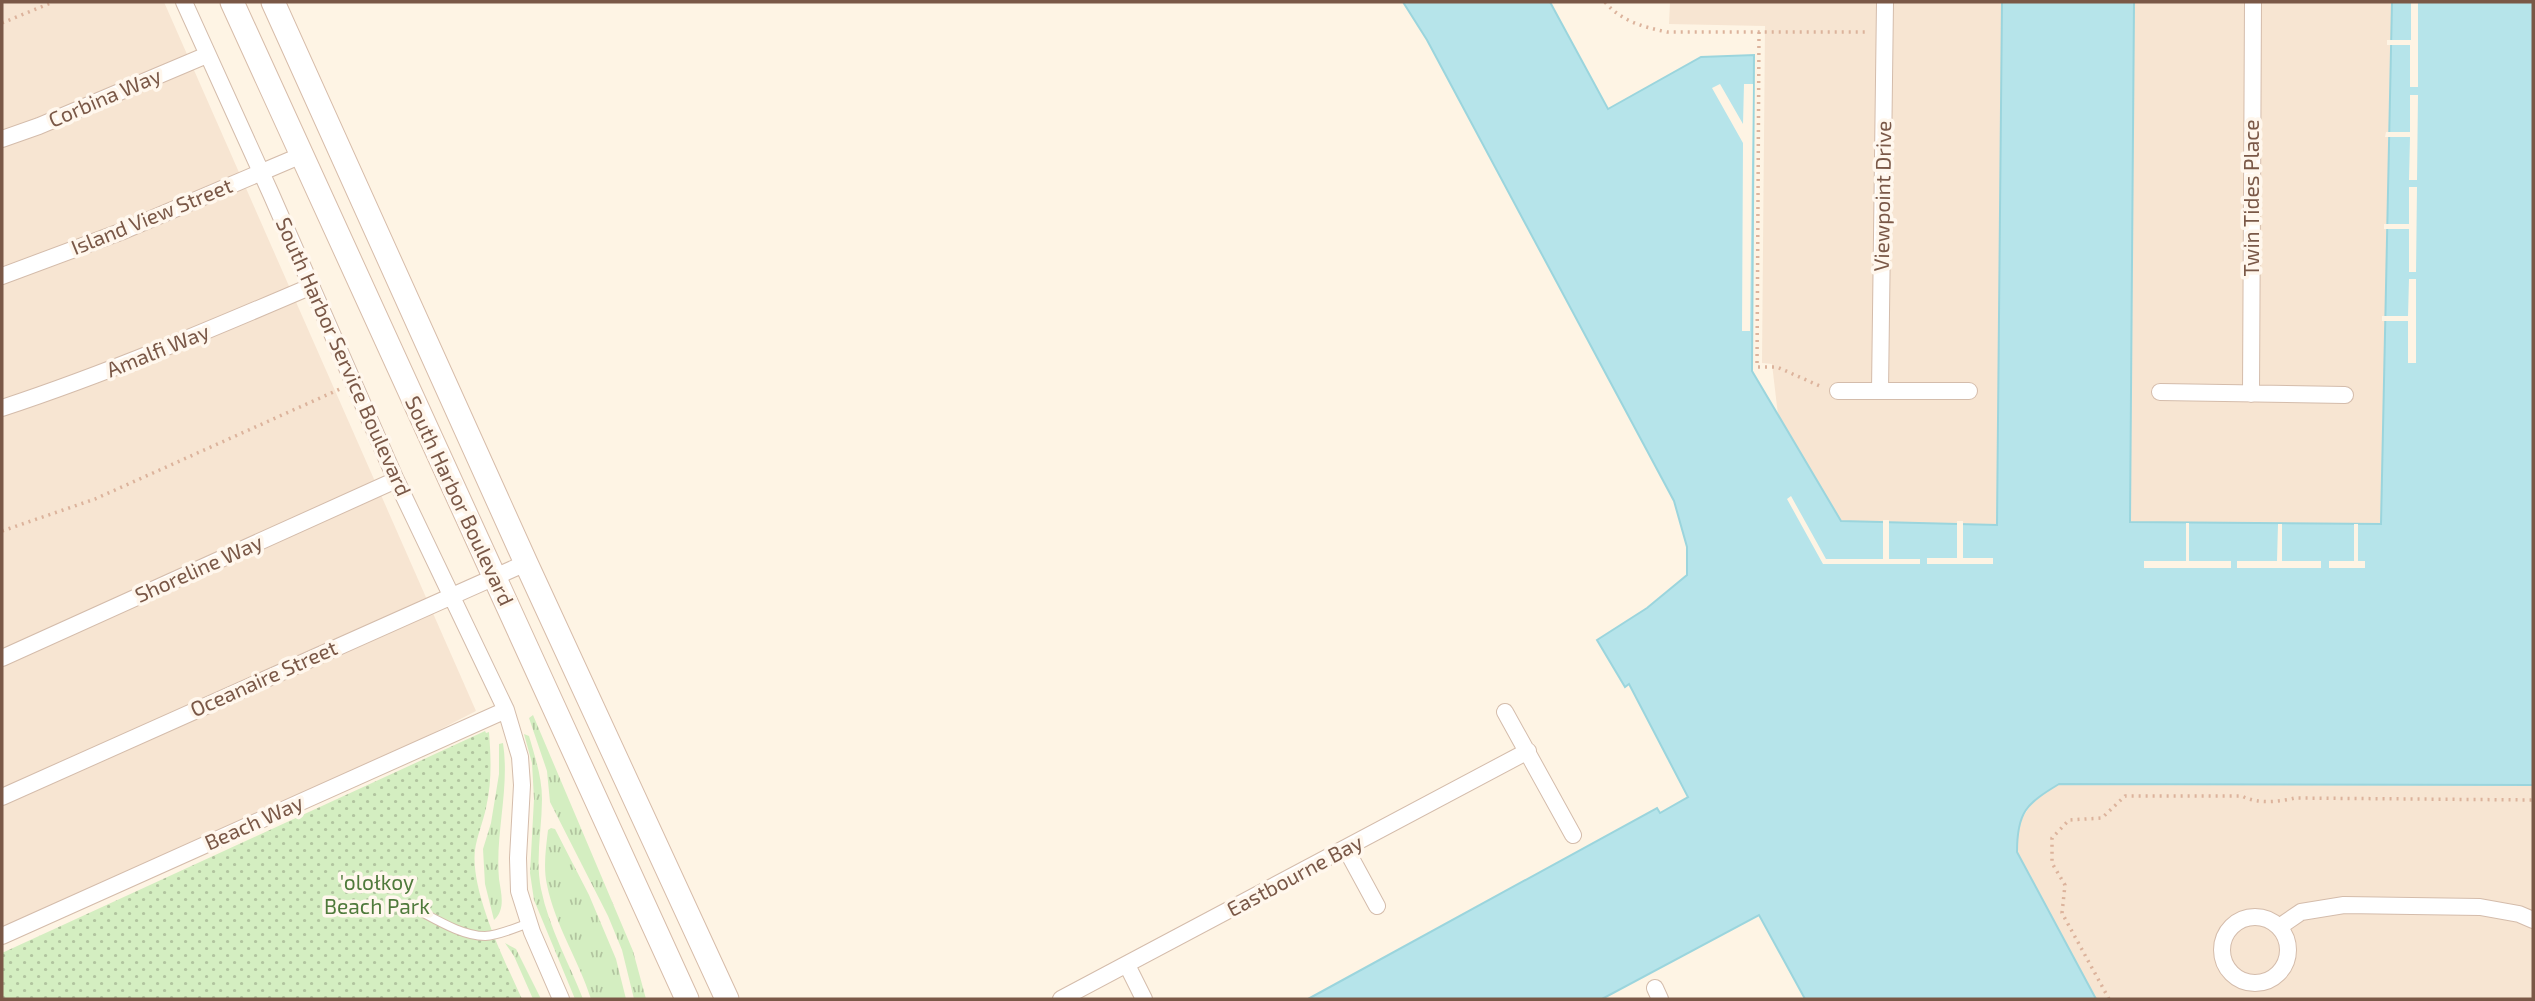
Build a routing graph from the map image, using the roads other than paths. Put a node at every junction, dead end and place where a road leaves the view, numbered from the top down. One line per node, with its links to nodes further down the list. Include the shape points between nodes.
1 (184, 2): 6 (street, South Harbor Service Boulevard)
2 (232, 2): 8 (main road, South Harbor Boulevard)
3 (273, 2): 20 (main road, South Harbor Boulevard)
4 (1885, 2): 13 (street, Viewpoint Drive)
5 (2253, 2): 16 (street, Twin Tides Place)
6 (207, 55): 7 (street, Corbina Way); 9 (street, South Harbor Service Boulevard)
7 (2, 139)
8 (302, 155): 9 (street, Island View Street); 21 (main road, South Harbor Boulevard)
9 (262, 172): 10 (street, Island View Street); 11 (street, South Harbor Service Boulevard)
10 (2, 276)
11 (312, 286): 18 (street, Amalfi Way, via 156,353); 19 (street, South Harbor Service Boulevard)
12 (1838, 390): 13 (street)
13 (1880, 390): 14 (street)
14 (1969, 390)
15 (2160, 392): 16 (street)
16 (2250, 394): 17 (street)
17 (2345, 395)
18 (2, 408)
19 (396, 480): 22 (street, South Harbor Service Boulevard); 23 (street, Shoreline Way)
20 (527, 563): 21 (street, Oceanaire Street); 39 (main road, South Harbor Boulevard)
21 (494, 577): 22 (street, Oceanaire Street); 38 (main road, South Harbor Boulevard)
22 (451, 596): 24 (street, South Harbor Service Boulevard); 27 (street, Oceanaire Street)
23 (2, 658)
24 (506, 710): 33 (street, South Harbor Service Boulevard, via 520,757 519,891); 35 (street, Beach Way)
25 (1505, 712): 26 (street)
26 (1528, 751): 28 (street); 29 (street, Eastbourne Bay)
27 (2, 797)
28 (1573, 835)
29 (1346, 849): 30 (street); 36 (street, Eastbourne Bay)
30 (1377, 906)
31 (412, 907): 33 (lane, via 483,936)
32 (2533, 920): 34 (street, via 2480,906 2344,905 2301,912)
33 (529, 923): 37 (street, South Harbor Service Boulevard)
34 (2279, 927): 34 (street, via 2270,920 2239,920 2224,936 2225,967 2254,984 2275,977 2288,947)
35 (2, 936)
36 (1127, 965): 40 (street, Eastbourne Bay); 41 (street)
37 (561, 999)
38 (687, 999)
39 (727, 999)
40 (1061, 999)
41 (1144, 999)

